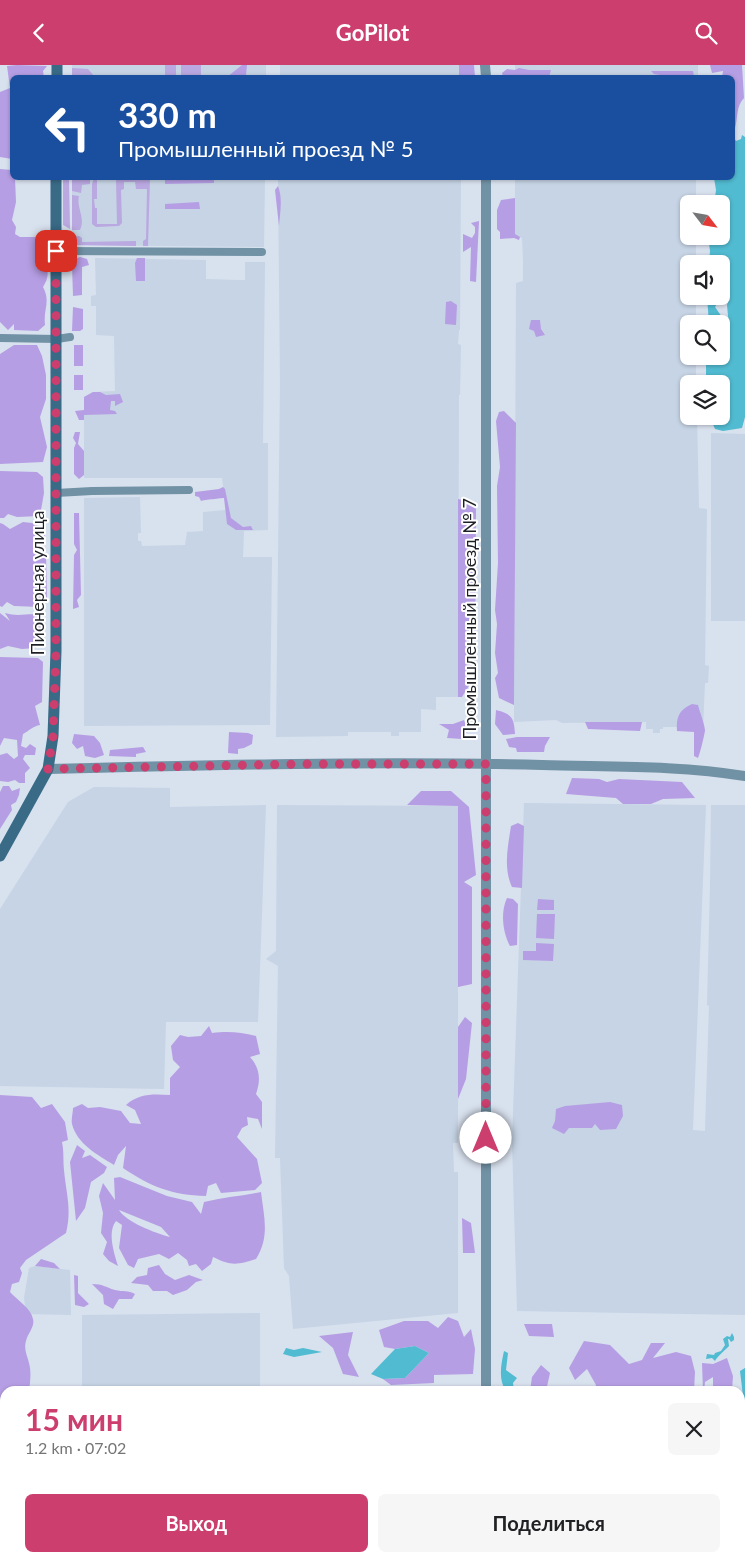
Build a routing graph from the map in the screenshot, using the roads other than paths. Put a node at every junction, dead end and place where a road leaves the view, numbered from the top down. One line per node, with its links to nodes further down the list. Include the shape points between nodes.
1 (56, 180): 3 (main road, Пионерная улица)
2 (486, 180): 10 (street, Промышленный проезд № 7)
3 (56, 251): 4 (street); 7 (main road, Пионерная улица)
4 (262, 252)
5 (70, 337): 7 (street)
6 (0, 338): 7 (street)
7 (56, 339): 9 (main road, Пионерная улица)
8 (190, 490): 9 (street)
9 (56, 493): 11 (main road, Пионерная улица, via 54,707)
10 (486, 764): 11 (street); 12 (street, via 708,770); 14 (street, Промышленный проезд № 7)
11 (48, 769): 13 (main road, Пионерная улица)
12 (745, 776)
13 (0, 856)
14 (486, 1386)

